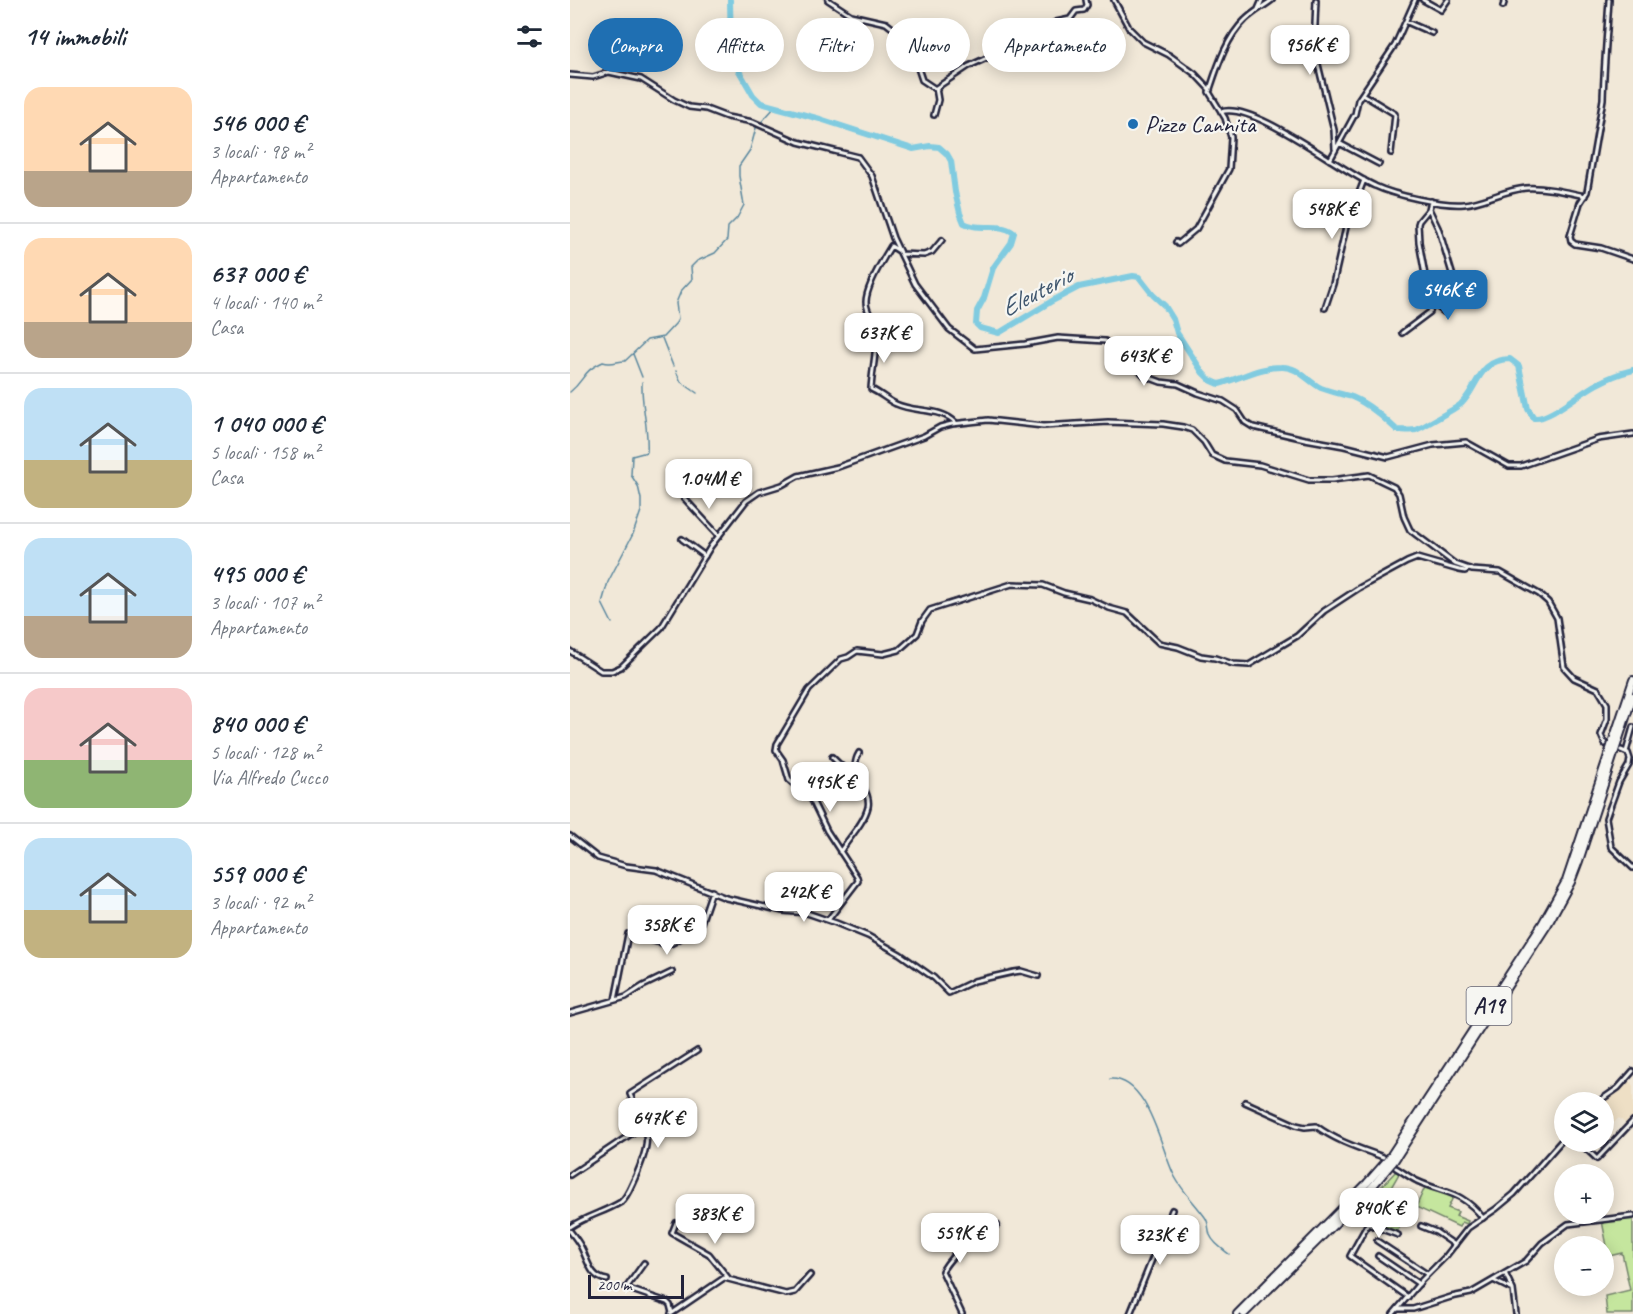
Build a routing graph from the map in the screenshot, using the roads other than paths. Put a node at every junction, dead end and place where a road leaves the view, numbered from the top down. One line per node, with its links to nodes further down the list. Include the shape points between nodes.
1 (828, 0): 17 (street, via 851,15 886,23 895,30 922,80)
2 (1086, 0): 17 (street, via 1084,10 1076,11 1070,19 1056,22 969,66)
3 (1114, 0): 18 (street, via 1129,28 1143,42 1169,55)
4 (1262, 0): 13 (street)
5 (1272, 0): 13 (street)
6 (1316, 0): 23 (street, via 1314,48 1334,130)
7 (1415, 0): 14 (street)
8 (1423, 0): 9 (street, via 1441,10)
9 (1448, 0)
10 (1505, 0): 12 (street)
11 (1609, 0): 28 (street, via 1603,99)
12 (1503, 6)
13 (1257, 10): 18 (street, via 1233,36)
14 (1407, 22): 15 (street); 19 (street)
15 (1432, 33)
16 (570, 75): 33 (street, via 609,72 641,79 682,104 858,157 872,176)
17 (936, 90): 21 (street)
18 (1210, 90): 20 (street)
19 (1362, 94): 22 (street); 24 (street, via 1395,114)
20 (1221, 112): 25 (street, via 1232,110 1258,117); 32 (street, via 1231,137 1228,173 1196,228)
21 (934, 115)
22 (1339, 143): 23 (street); 26 (street)
23 (1335, 151): 25 (street)
24 (1391, 153)
25 (1330, 160): 27 (street)
26 (1379, 164)
27 (1364, 180): 29 (street); 38 (street, via 1346,227)
28 (1585, 196): 29 (street, via 1539,188 1506,191 1466,204); 34 (street, via 1574,219 1571,241)
29 (1431, 201): 30 (street)
30 (1429, 209): 35 (street); 37 (street, via 1419,221 1419,242)
31 (942, 240): 33 (street, via 924,255)
32 (1176, 242)
33 (900, 253): 40 (street, via 889,248 866,300 877,331 870,389 896,404 937,413); 41 (street, via 921,294 949,329 975,349 1058,338 1105,341 1144,376 1223,400 1253,427 1388,457 1433,445 1466,442 1509,466 1521,466 1598,439)
34 (1633, 259)
35 (1454, 280)
36 (1460, 299): 37 (street, via 1444,312)
37 (1431, 302): 39 (street, via 1430,312)
38 (1324, 308)
39 (1402, 333)
40 (956, 423): 43 (street, via 759,492 746,501); 46 (street, via 988,420 1043,426 1108,422 1174,425 1192,430 1212,455 1225,461 1260,465 1309,480 1369,475 1399,494 1410,531)
41 (1633, 434)
42 (684, 498): 43 (street)
43 (719, 536): 45 (street)
44 (682, 539): 45 (street)
45 (705, 556): 47 (street, via 661,628 615,670 601,671)
46 (1468, 569): 51 (street, via 1500,572 1548,602 1557,618 1564,667 1574,678 1598,689 1607,704 1601,735); 56 (street, via 1418,558 1407,562 1359,588 1324,611 1297,636 1249,665 1201,656 1159,642 1127,613 1043,585 1012,584 930,610 917,634 899,650 883,654 857,651 841,659 809,690 777,744 789,780 812,800)
47 (570, 651)
48 (1633, 680): 106 (highway, A19, via 1577,853 1542,924 1389,1158)
49 (1633, 696): 107 (highway, A19, via 1579,861 1548,924 1394,1161)
50 (1633, 727): 57 (street, via 1624,751 1629,765 1606,818 1611,847)
51 (1605, 744)
52 (859, 753): 54 (street, via 855,764)
53 (832, 757): 54 (street)
54 (861, 785): 56 (street, via 868,806)
55 (570, 836): 58 (street, via 598,858 656,870)
56 (840, 852): 59 (street, via 858,881)
57 (1633, 868)
58 (712, 891): 59 (street, via 726,898); 62 (street, via 700,926 673,944 628,934)
59 (828, 920): 61 (street, via 900,954 949,993 974,981 1014,972)
60 (672, 972): 62 (street, via 626,998)
61 (1038, 976)
62 (615, 1000): 63 (street)
63 (570, 1013)
64 (698, 1051): 69 (street, via 630,1094)
65 (1633, 1071): 66 (street)
66 (1612, 1092)
67 (1245, 1102): 74 (street, via 1286,1121 1316,1126 1324,1134)
68 (1633, 1122): 70 (street)
69 (644, 1126): 76 (street); 85 (street, via 648,1146 626,1198 586,1216)
70 (1614, 1142)
71 (1554, 1149): 80 (street, via 1515,1194)
72 (1590, 1152): 73 (street, via 1597,1159)
73 (1604, 1152)
74 (1383, 1157)
75 (1396, 1168): 80 (street, via 1459,1196)
76 (570, 1175)
77 (1376, 1209): 82 (street)
78 (1172, 1210): 105 (street)
79 (1633, 1216): 92 (street, via 1568,1224)
80 (1483, 1218): 88 (street, via 1468,1228)
81 (676, 1223): 94 (street, via 672,1233 709,1254)
82 (1368, 1224): 86 (street); 101 (street, via 1350,1256)
83 (997, 1225): 104 (street, via 958,1250 942,1271)
84 (1421, 1226): 88 (street)
85 (570, 1229): 95 (street, via 592,1271)
86 (1398, 1235)
87 (1377, 1241): 91 (street)
88 (1455, 1245): 91 (street)
89 (1378, 1256): 98 (street)
90 (644, 1263): 103 (street, via 626,1288 667,1302)
91 (1427, 1274): 98 (street)
92 (1505, 1274): 96 (street); 97 (street)
93 (810, 1275): 94 (street, via 795,1292 786,1294)
94 (729, 1279): 103 (street, via 718,1281)
95 (607, 1280)
96 (1509, 1280): 99 (street); 100 (street)
97 (1494, 1281): 99 (street); 102 (street, via 1471,1293 1413,1309)
98 (1419, 1284): 101 (street)
99 (1506, 1285): 100 (street)
100 (1513, 1290): 109 (street)
101 (1408, 1297): 102 (street)
102 (1398, 1309): 108 (street)
103 (671, 1314)
104 (962, 1314)
105 (1130, 1314)
106 (1238, 1314)
107 (1245, 1314)
108 (1393, 1314)
109 (1516, 1314)

